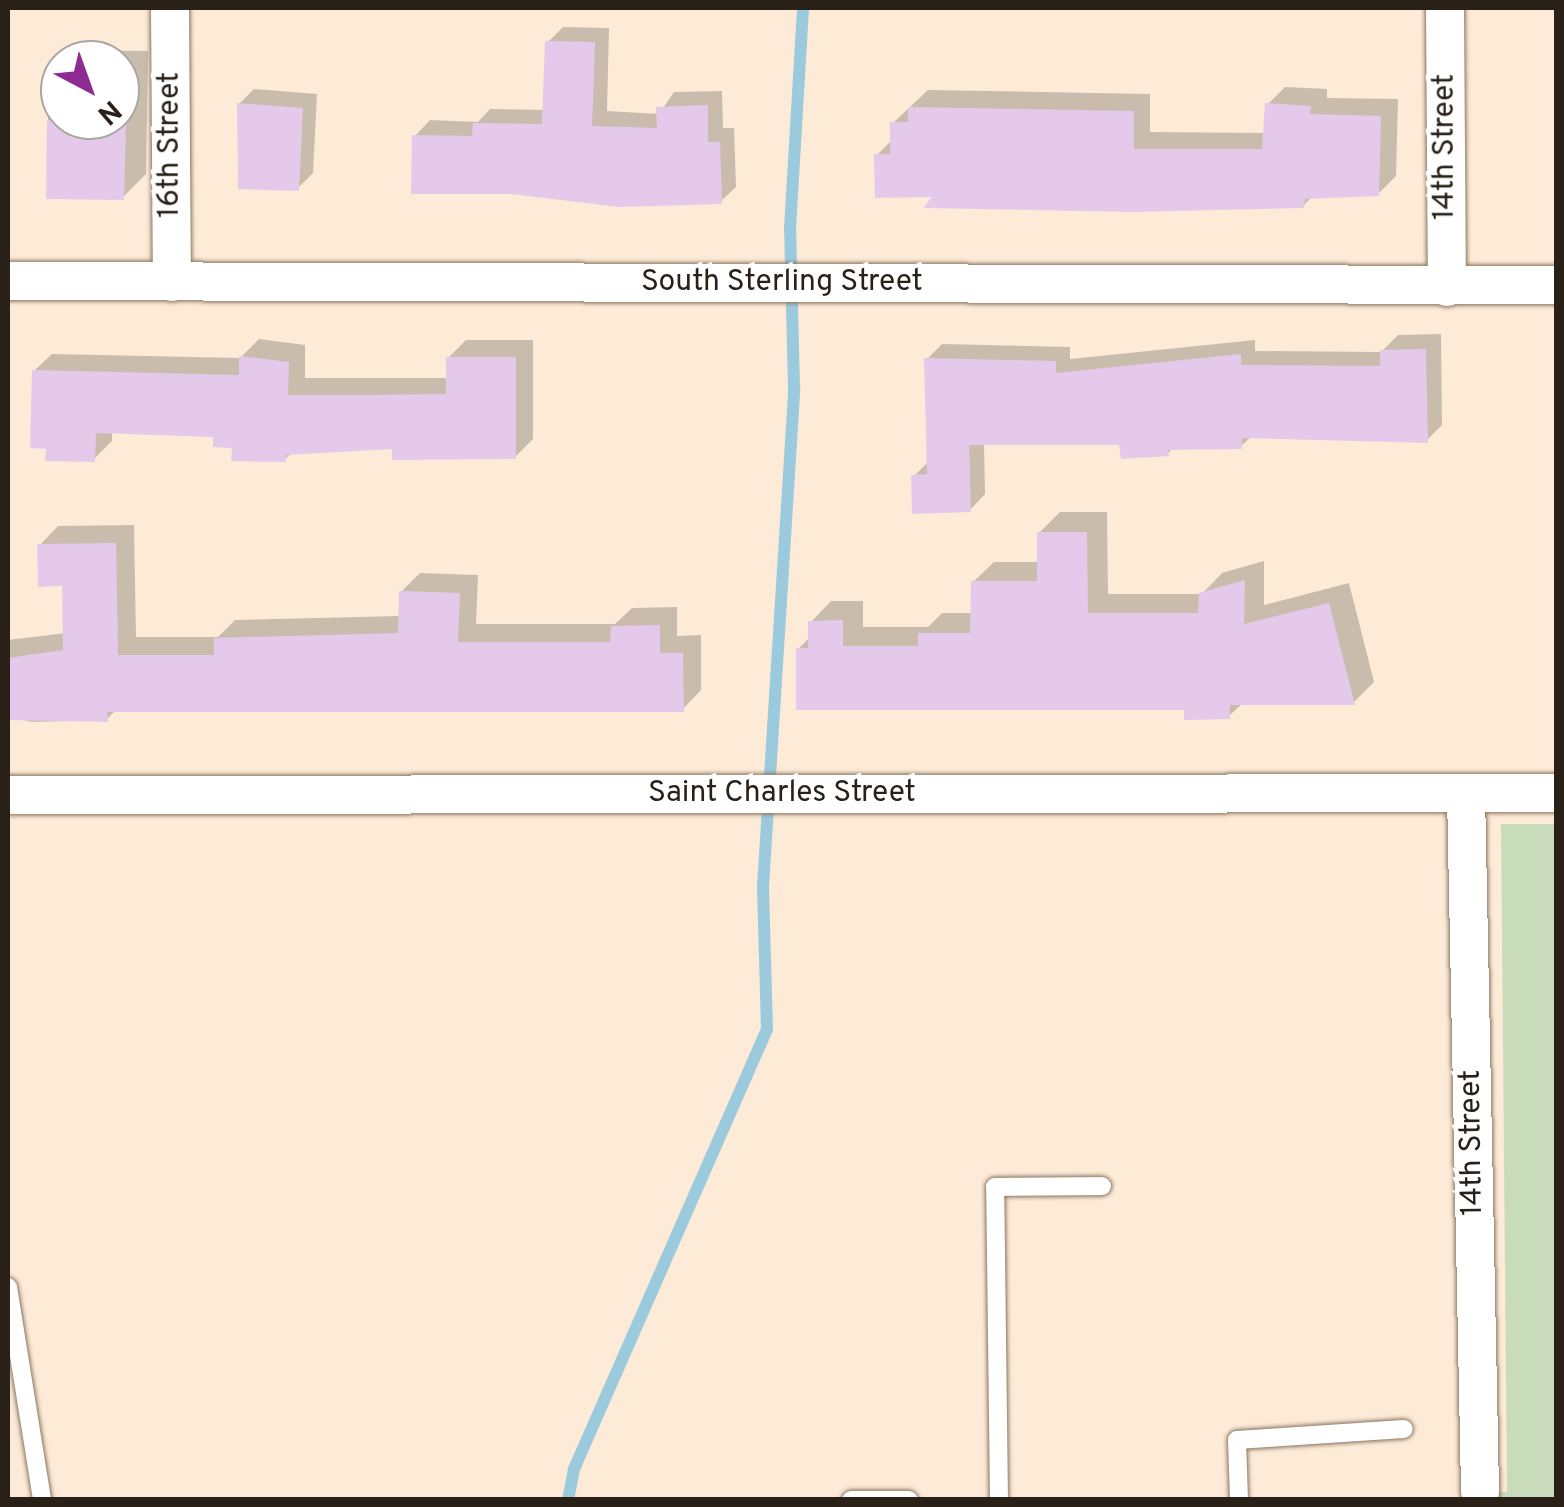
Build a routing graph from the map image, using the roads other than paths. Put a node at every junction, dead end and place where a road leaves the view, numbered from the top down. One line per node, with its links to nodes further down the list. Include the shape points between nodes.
1 (170, 8): 4 (street, 16th Street)
2 (1446, 8): 6 (street, 14th Street)
3 (8, 281): 4 (street, South Sterling Street)
4 (172, 282): 6 (street, South Sterling Street)
5 (1556, 285): 6 (street, South Sterling Street)
6 (1447, 287)
7 (1466, 793): 8 (street, Saint Charles Street); 9 (street, Saint Charles Street); 13 (street, 14th Street)
8 (1556, 793)
9 (8, 795)
10 (1102, 1186): 17 (lane, via 995,1187)
11 (8, 1287): 14 (lane)
12 (1404, 1430): 18 (lane, via 1237,1440)
13 (1480, 1492)
14 (42, 1500)
15 (851, 1500): 16 (lane)
16 (909, 1500)
17 (998, 1500)
18 (1239, 1500)

